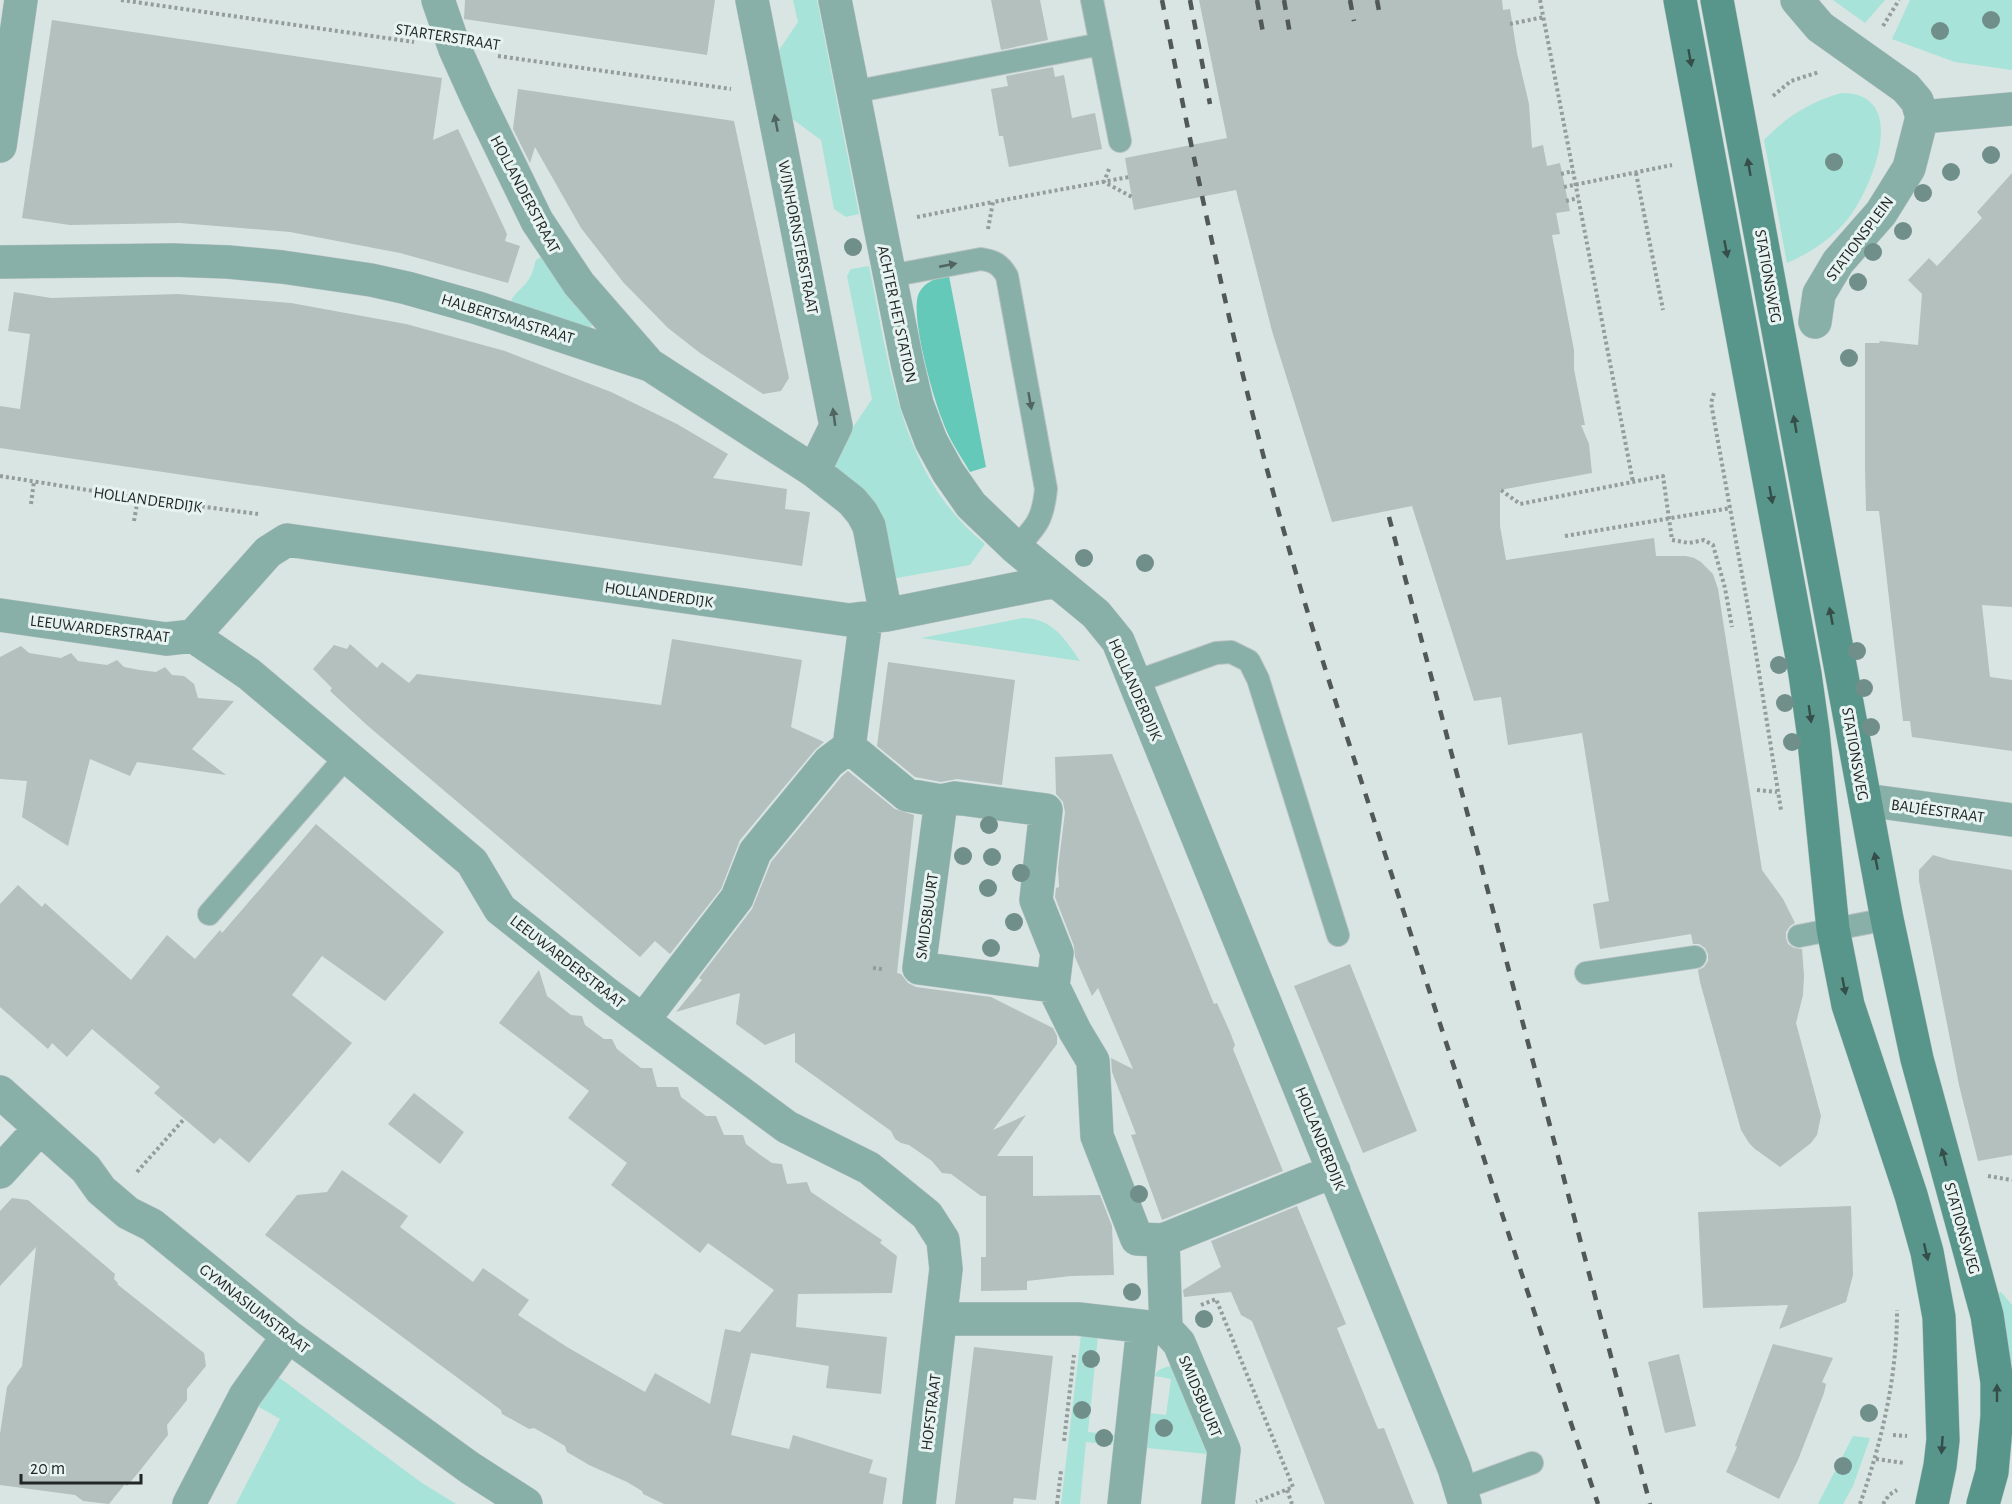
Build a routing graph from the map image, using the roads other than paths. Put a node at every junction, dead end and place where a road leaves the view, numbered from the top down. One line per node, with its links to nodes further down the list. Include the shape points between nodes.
1 (21, 0): 14 (street)
2 (438, 0): 18 (street, HOLLANDERSTRAAT, via 455,49 537,221 579,284)
3 (752, 0): 19 (street, WIJNHORNSTERSTRAAT, one-way to 3, via 836,426)
4 (835, 0): 10 (street, ACHTER HET STATION)
5 (1092, 0): 9 (lane)
6 (1680, 0): 33 (main road, one-way to 33, via 1805,674)
7 (1717, 0): 28 (main road, STATIONSWEG, one-way to 7)
8 (1797, 0): 12 (street, via 1820,27 1874,45 1917,101)
9 (1101, 44): 10 (lane); 13 (lane)
10 (853, 92): 16 (street, ACHTER HET STATION)
11 (2012, 109): 12 (street)
12 (1922, 117): 17 (street, STATIONSPLEIN, via 1909,168 1881,213 1838,262 1823,286)
13 (1120, 141)
14 (0, 146)
15 (0, 262): 18 (street, HALBERTSMASTRAAT, via 228,261 350,277 478,308)
16 (890, 276): 20 (street, ACHTER HET STATION, via 917,404 931,441 971,506); 20 (lane, one-way to 20, via 981,259 1002,266 1007,276 1046,489 1044,511)
17 (1815, 322)
18 (650, 365): 19 (street, HALBERTSMASTRAAT)
19 (814, 471): 23 (street, HALBERTSMASTRAAT, via 852,501 869,526)
20 (1016, 548): 21 (street, ACHTER HET STATION)
21 (1055, 581): 23 (street, HOLLANDERDIJK); 25 (street, HOLLANDERDIJK, via 1096,614 1118,641)
22 (0, 615): 24 (street, LEEUWARDERSTRAAT, via 166,639)
23 (876, 617): 24 (street, HOLLANDERDIJK, via 849,620 287,540 268,552); 26 (street, HALBERTSMASTRAAT)
24 (193, 636): 27 (street, LEEUWARDERSTRAAT, via 249,674)
25 (1135, 682): 34 (lane, via 1216,653 1231,652 1249,661); 42 (street, HOLLANDERDIJK)
26 (849, 747): 29 (street, via 907,795); 39 (street, via 829,762 755,852 737,898)
27 (346, 757): 31 (lane); 39 (street, LEEUWARDERSTRAAT, via 472,862 500,909)
28 (1865, 800): 30 (street, BALJÉESTRAAT); 32 (main road, STATIONSWEG, one-way to 28)
29 (941, 801): 38 (street, via 956,798 1046,810 1036,900 1057,953); 38 (street, SMIDSBUURT, via 919,968)
30 (2012, 820)
31 (209, 915)
32 (1887, 919): 33 (lane); 49 (main road, STATIONSWEG, one-way to 32, via 1997,1382 1987,1315 1917,1059)
33 (1833, 929): 35 (lane); 56 (main road, one-way to 56, via 1848,1005 1911,1195 1939,1317 1943,1440)
34 (1338, 934)
35 (1799, 936)
36 (1695, 957): 37 (lane)
37 (1586, 973)
38 (1053, 986): 44 (street, via 1093,1061 1097,1136 1137,1239)
39 (644, 1019): 45 (street, LEEUWARDERSTRAAT, via 787,1127 869,1168 927,1215 944,1240 946,1269)
40 (0, 1092): 41 (street, GYMNASIUMSTRAAT)
41 (40, 1128): 43 (street); 47 (street, GYMNASIUMSTRAAT, via 86,1169 114,1202 152,1225)
42 (1334, 1171): 44 (street); 50 (street, HOLLANDERDIJK)
43 (0, 1172)
44 (1163, 1240): 46 (street)
45 (941, 1319): 46 (street); 53 (street, HOFSTRAAT)
46 (1158, 1322): 54 (street); 55 (street, SMIDSBUURT, via 1179,1343 1224,1450)
47 (288, 1336): 51 (street, via 245,1396); 52 (street, GYMNASIUMSTRAAT)
48 (1532, 1463): 50 (lane)
49 (1992, 1473): 57 (main road, STATIONSWEG); 58 (main road)
50 (1463, 1496)
51 (189, 1504)
52 (526, 1504)
53 (919, 1504)
54 (1124, 1504)
55 (1218, 1504)
56 (1932, 1504)
57 (1983, 1504)
58 (2000, 1504)

